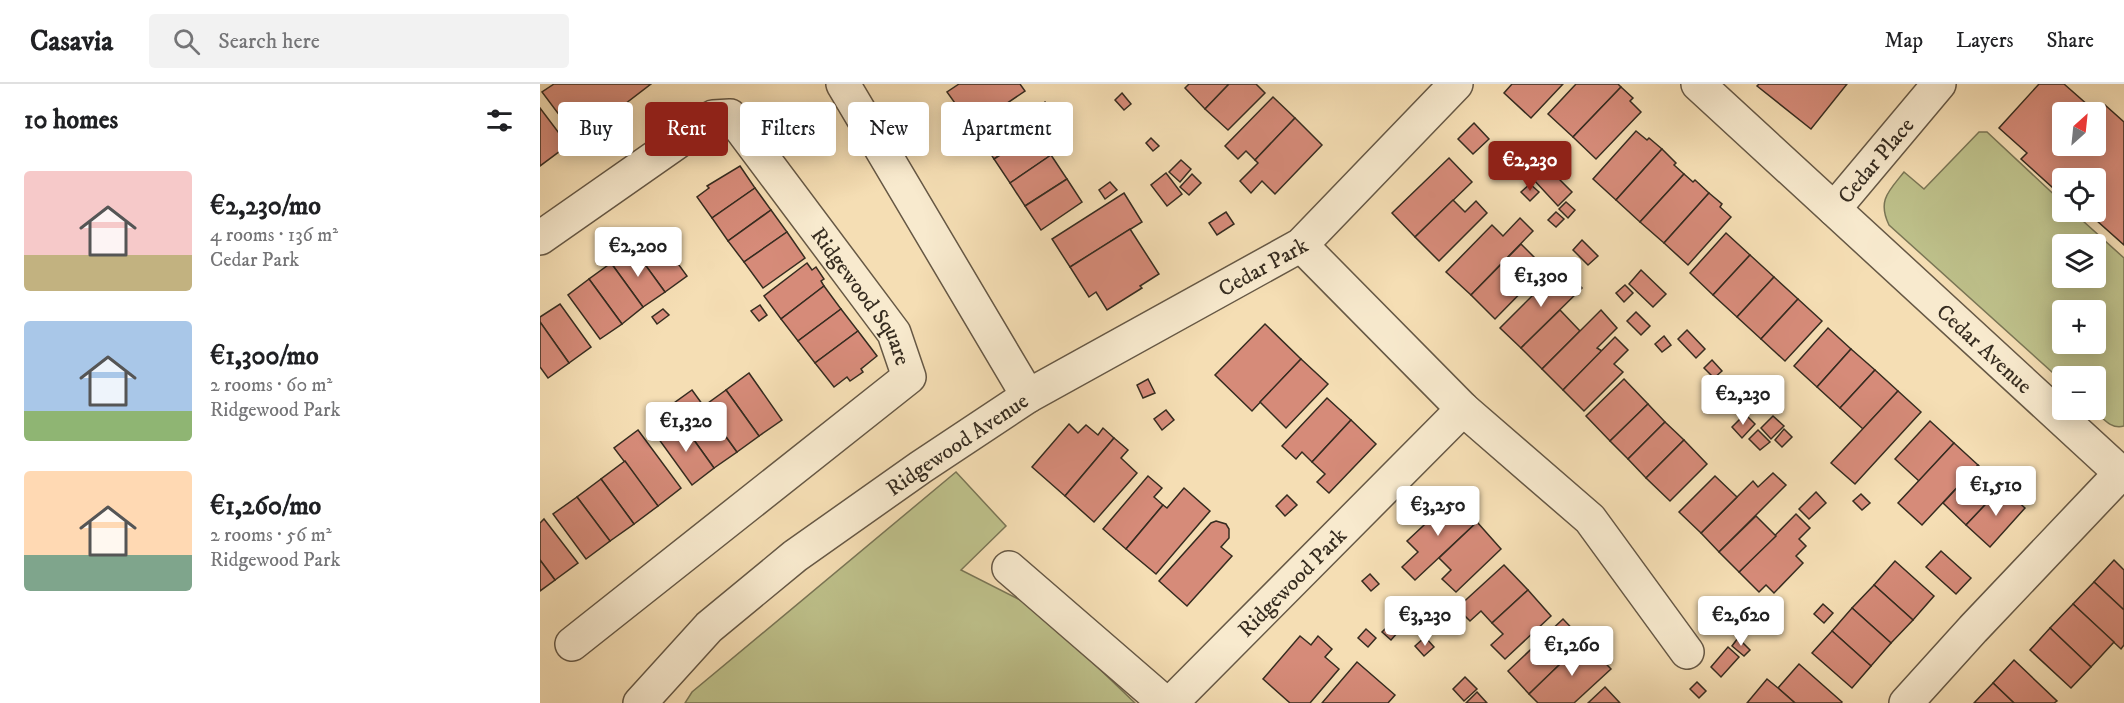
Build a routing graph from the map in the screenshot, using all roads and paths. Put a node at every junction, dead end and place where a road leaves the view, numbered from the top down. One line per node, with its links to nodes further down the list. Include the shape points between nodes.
1 (843, 84): 8 (street, Ridgewood Avenue)
2 (1456, 84): 7 (street, Cedar Park)
3 (1698, 84): 5 (street, Cedar Avenue)
4 (1939, 84): 5 (street, Cedar Place)
5 (1834, 209): 10 (street, Cedar Avenue)
6 (540, 238): 12 (street, Ridgewood Square, via 713,117 730,116 894,333 909,377)
7 (1301, 245): 8 (street, Cedar Park); 9 (street)
8 (1028, 396): 14 (street, Ridgewood Avenue, via 795,556 709,627)
9 (1463, 410): 13 (street, via 1590,519); 16 (street, Ridgewood Park)
10 (2121, 468): 17 (street, Cedar Avenue)
11 (1009, 568): 15 (street)
12 (572, 644)
13 (1687, 652)
14 (640, 703)
15 (1165, 703)
16 (1171, 703)
17 (1906, 703)

